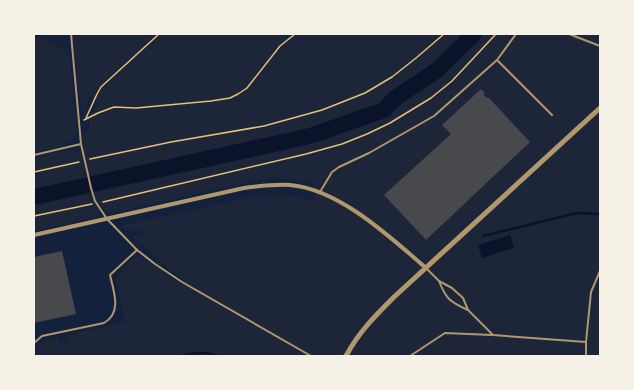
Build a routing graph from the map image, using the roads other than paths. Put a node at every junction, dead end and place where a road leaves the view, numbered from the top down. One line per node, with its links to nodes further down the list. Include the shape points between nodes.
1 (71, 34): 8 (lane)
2 (516, 34): 5 (lane)
3 (569, 34): 4 (lane)
4 (600, 46)
5 (497, 60): 7 (lane); 10 (lane, via 434,116 332,172)
6 (600, 108): 14 (street)
7 (552, 115)
8 (81, 144): 9 (lane); 11 (lane, via 96,204)
9 (34, 155)
10 (320, 192): 11 (street, via 292,186 244,188); 14 (street, via 341,202 393,238)
11 (107, 219): 12 (street); 13 (lane)
12 (34, 235)
13 (137, 250): 20 (lane, via 110,275 116,305 109,320 42,336); 21 (lane, via 182,282)
14 (426, 268): 16 (lane); 22 (street, via 375,316 357,337)
15 (600, 271): 19 (lane, via 591,292)
16 (439, 281): 17 (lane, via 463,298); 17 (lane, via 444,294 454,304)
17 (468, 310): 18 (lane)
18 (493, 335): 19 (lane); 23 (lane, via 445,333)
19 (586, 342): 24 (lane)
20 (34, 343)
21 (312, 356)
22 (346, 356)
23 (410, 356)
24 (586, 356)

